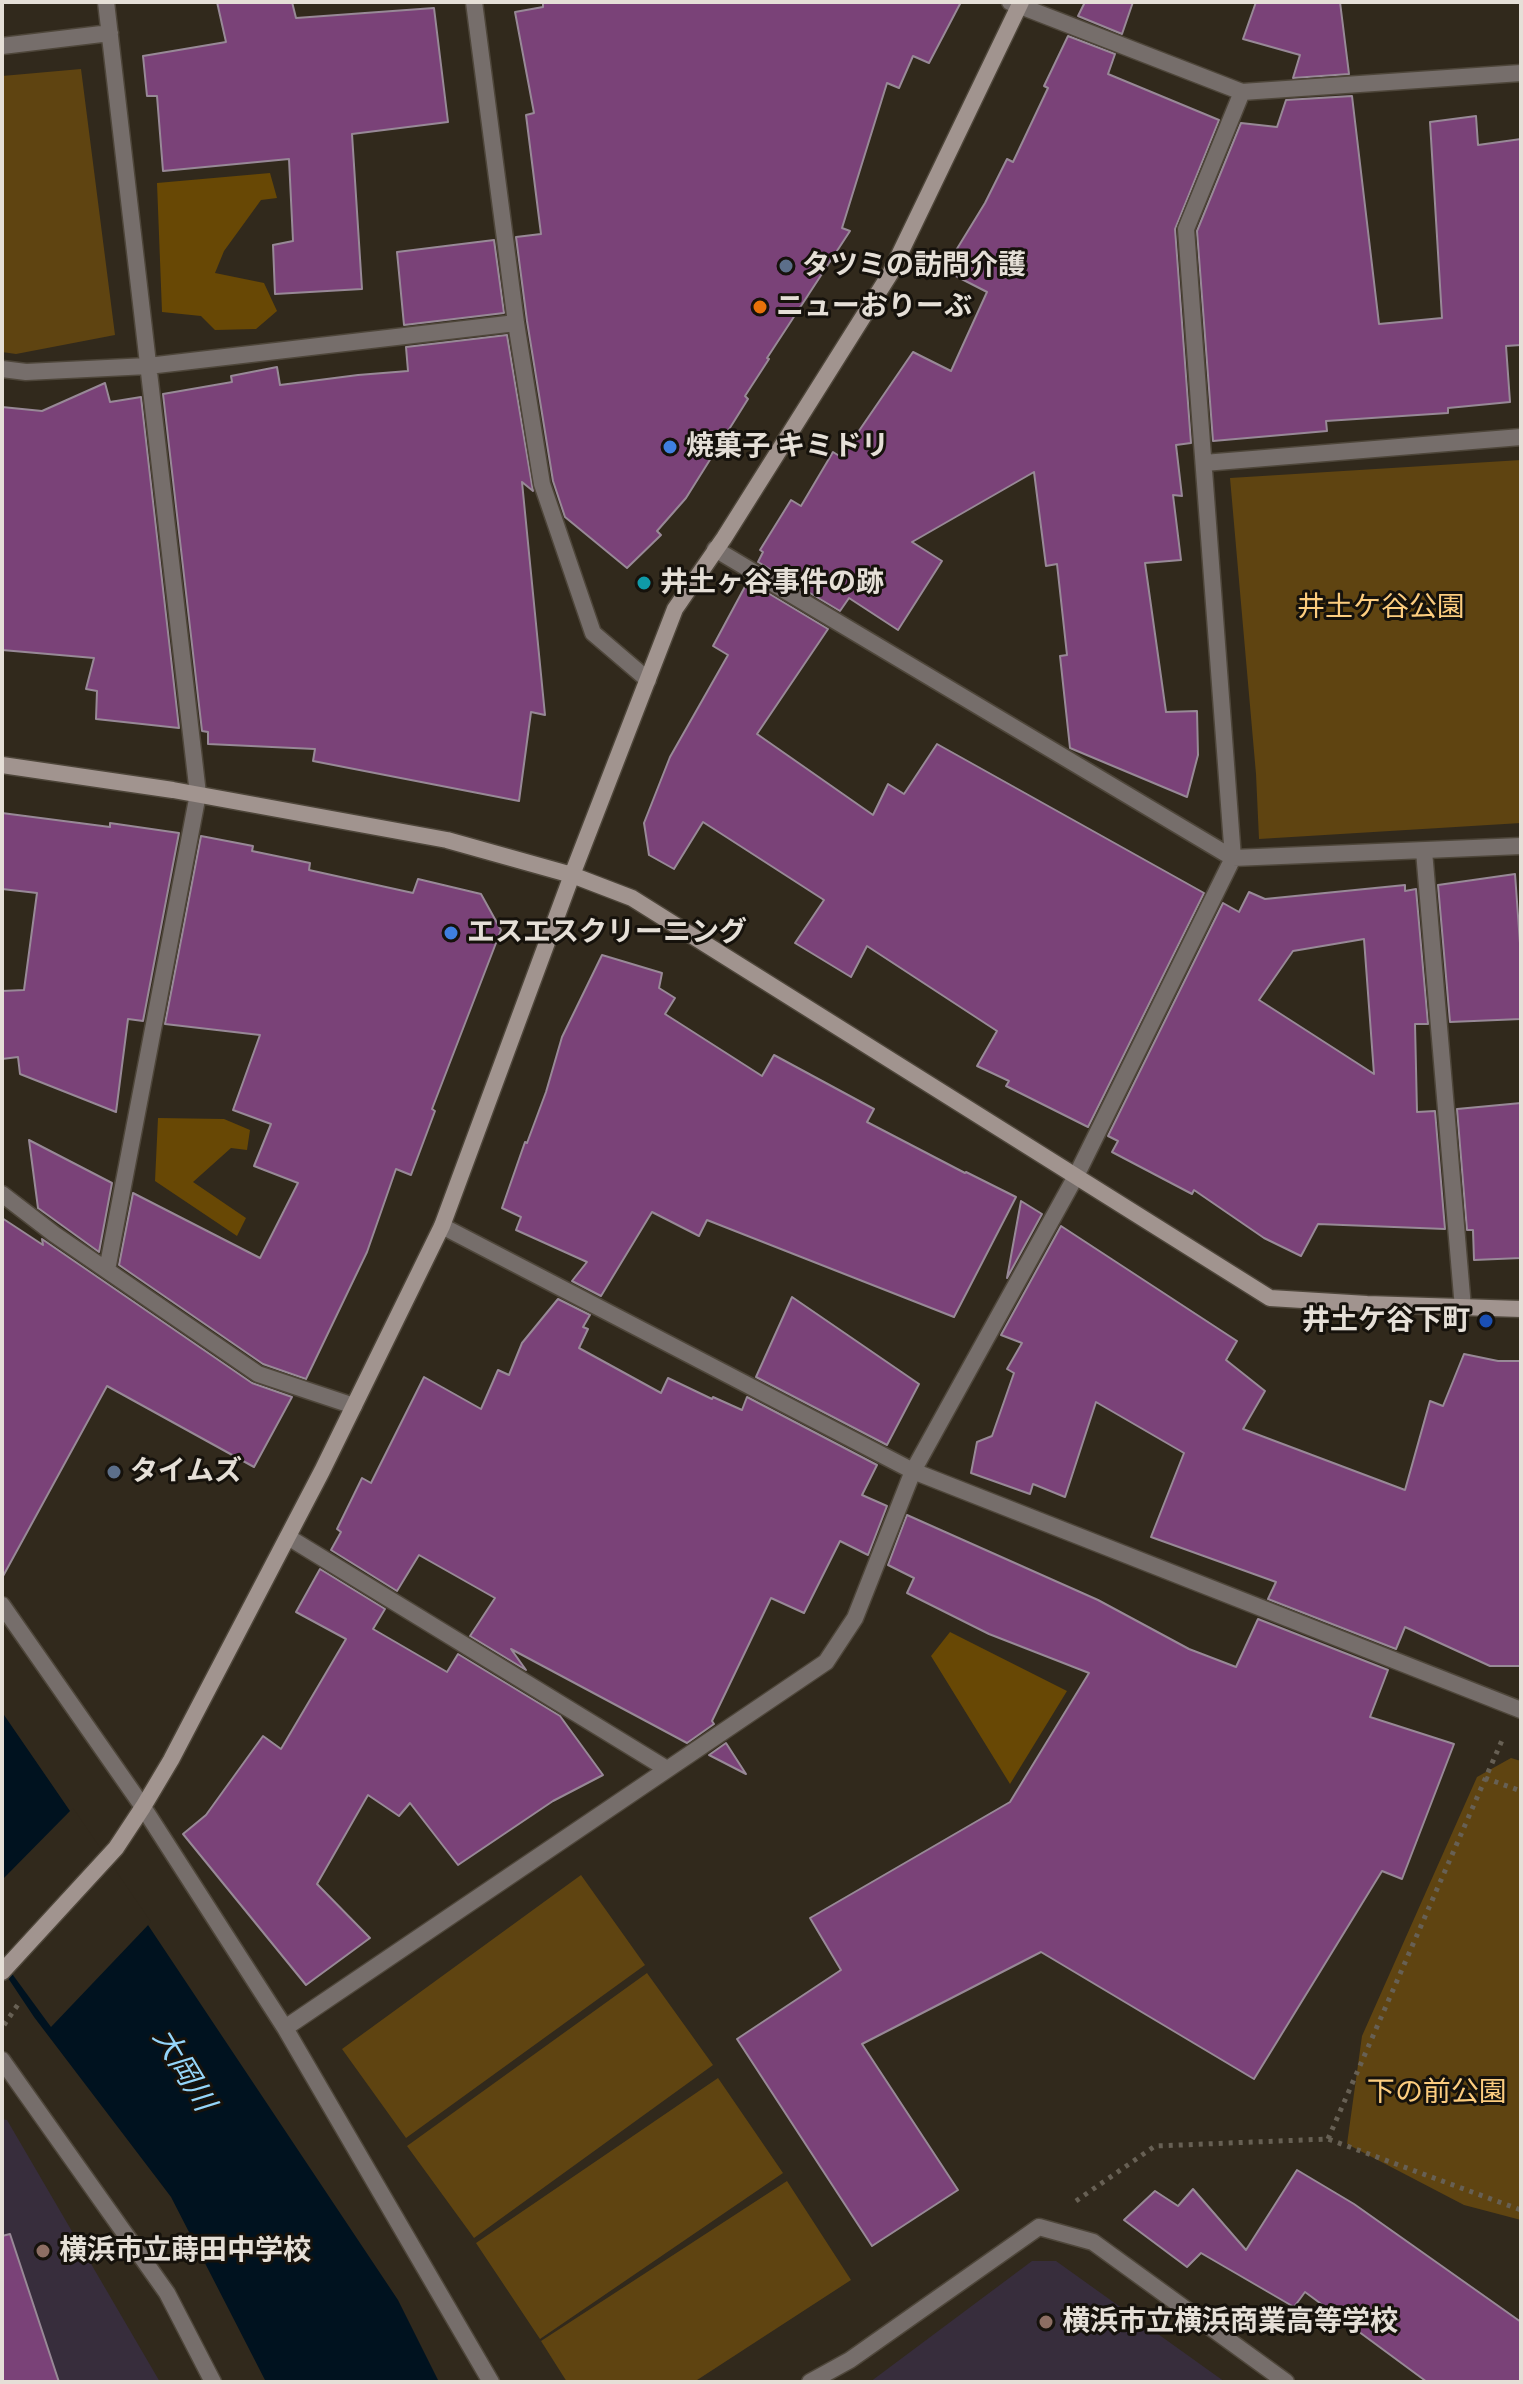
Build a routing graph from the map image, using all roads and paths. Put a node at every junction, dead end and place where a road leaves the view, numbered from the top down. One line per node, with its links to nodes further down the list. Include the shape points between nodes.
1 (106, 2): 4 (street)
2 (474, 2): 8 (street)
3 (1017, 3): 7 (street); 13 (street, via 890,274)
4 (110, 33): 5 (street); 9 (street)
5 (2, 46)
6 (1521, 73): 7 (street)
7 (1242, 92): 12 (street, via 1186,229)
8 (516, 323): 9 (street); 14 (street, via 542,484 593,633)
9 (148, 366): 10 (street); 16 (street)
10 (2, 369)
11 (1521, 437): 12 (street)
12 (1204, 463): 19 (street)
13 (715, 549): 14 (street, via 675,609); 19 (street)
14 (648, 680): 20 (street)
15 (2, 765): 16 (street)
16 (198, 794): 20 (street, via 447,840); 24 (street)
17 (1521, 846): 18 (street)
18 (1424, 851): 19 (street); 25 (street)
19 (1233, 858): 21 (street)
20 (572, 875): 21 (street, via 632,898); 23 (street)
21 (1076, 1176): 25 (street, via 1270,1298); 28 (street)
22 (2, 1194): 24 (street)
23 (442, 1226): 27 (street); 28 (street)
24 (107, 1270): 27 (street, via 258,1374)
25 (1463, 1308): 26 (street)
26 (1521, 1309)
27 (354, 1406): 29 (street)
28 (913, 1471): 31 (street); 32 (street, via 855,1618 826,1662)
29 (288, 1537): 32 (street); 35 (street)
30 (2, 1605): 35 (street)
31 (1518, 1709): 33 (path)
32 (667, 1769): 38 (street)
33 (1485, 1778): 34 (path); 41 (path)
34 (1521, 1791)
35 (143, 1807): 36 (street, via 116,1848); 38 (street)
36 (2, 1972)
37 (19, 2004): 39 (path)
38 (285, 2028): 45 (street)
39 (2, 2029)
40 (2, 2060): 44 (street, via 167,2293)
41 (1328, 2139): 42 (path); 43 (path, via 1155,2146)
42 (1521, 2210)
43 (1039, 2227): 46 (street, via 850,2360); 47 (street, via 1093,2242)
44 (213, 2382)
45 (491, 2382)
46 (810, 2382)
47 (1286, 2382)

